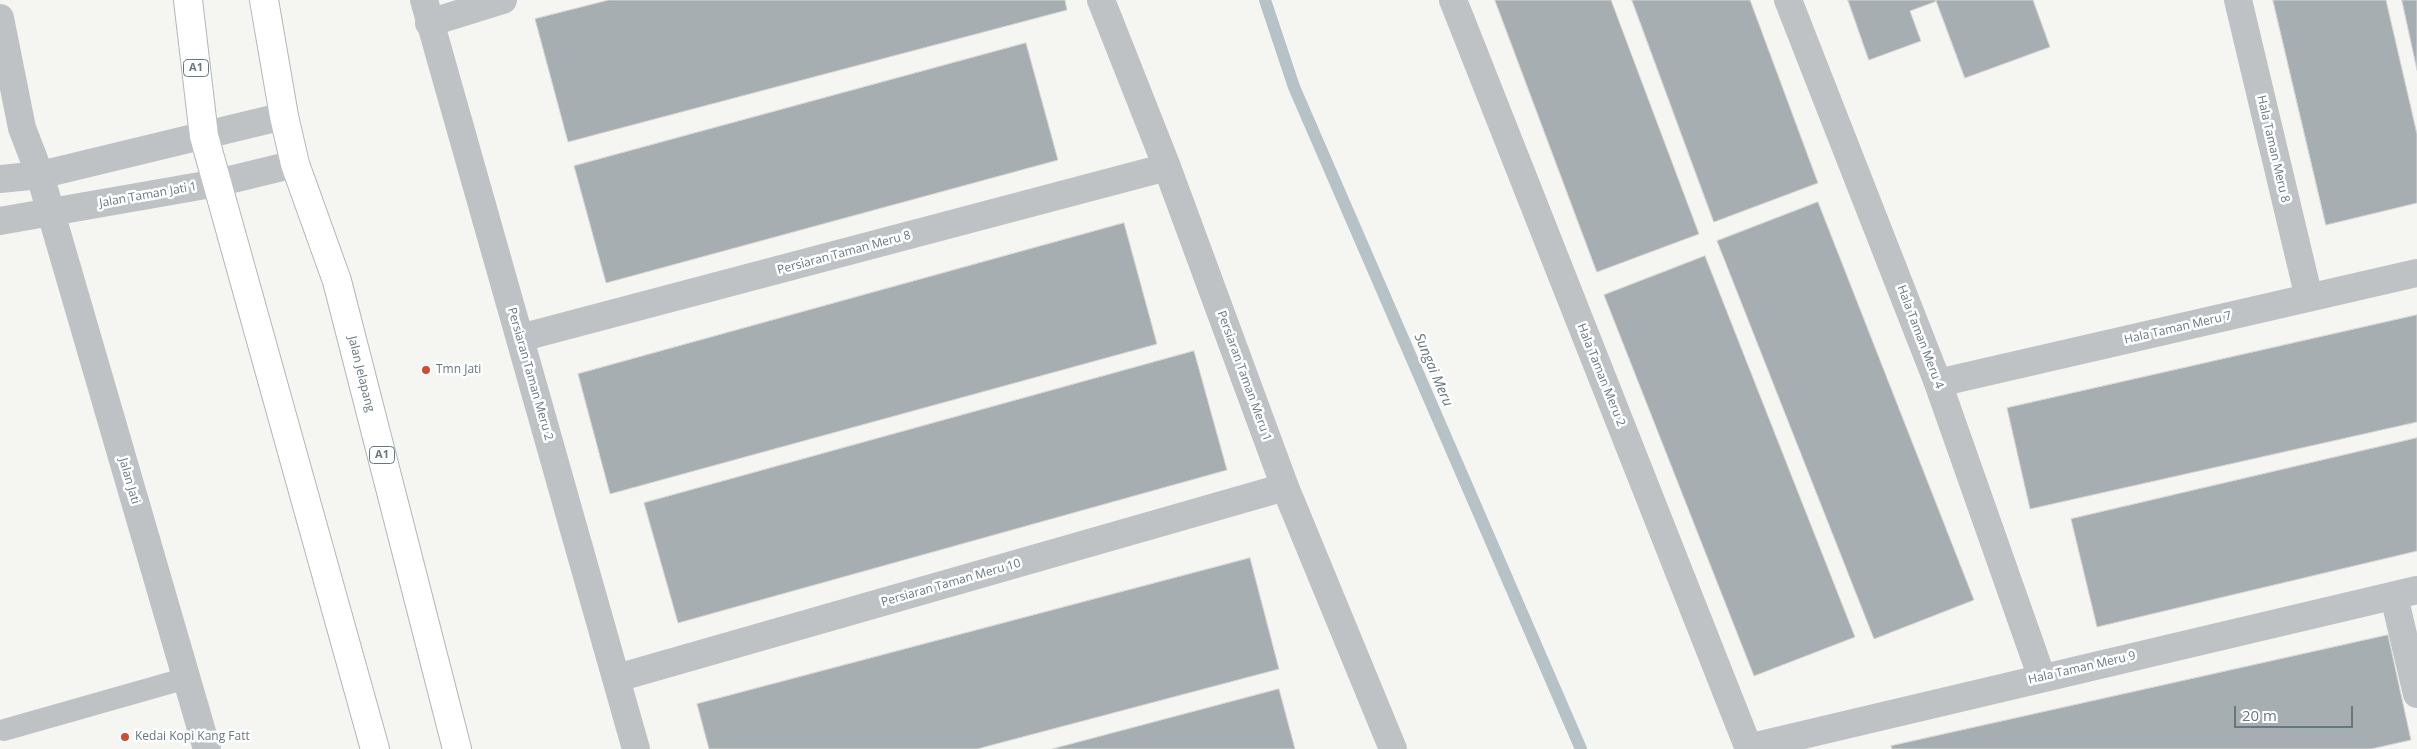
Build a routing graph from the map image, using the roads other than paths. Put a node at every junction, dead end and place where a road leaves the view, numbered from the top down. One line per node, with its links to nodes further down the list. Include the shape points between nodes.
1 (188, 0): 11 (main road, A1)
2 (264, 0): 10 (main road, Jalan Jelapang / A1)
3 (503, 0): 8 (street)
4 (1101, 0): 13 (street, Persiaran Taman Meru 1)
5 (1453, 0): 30 (street, Hala Taman Meru 2)
6 (1788, 0): 22 (street, Hala Taman Meru 4)
7 (2238, 0): 20 (street, Hala Taman Meru 8)
8 (426, 11): 21 (street, Persiaran Taman Meru 2)
9 (0, 18): 14 (street, Jalan Jati, via 22,128)
10 (284, 116): 11 (street); 12 (main road, Jalan Jelapang / A1)
11 (204, 136): 14 (street); 16 (main road, A1)
12 (295, 164): 16 (street, Jalan Taman Jati 1); 33 (main road, Jalan Jelapang / A1, via 337,281)
13 (1167, 167): 21 (street, Persiaran Taman Meru 8); 23 (street, Persiaran Taman Meru 1)
14 (40, 175): 15 (street); 17 (street, Jalan Jati)
15 (0, 179)
16 (217, 183): 17 (street, Jalan Taman Jati 1); 32 (main road, A1)
17 (51, 214): 18 (street, Jalan Taman Jati 1); 25 (street, Jalan Jati)
18 (0, 221)
19 (2417, 273): 20 (street, Hala Taman Meru 7)
20 (2309, 298): 22 (street, Hala Taman Meru 7)
21 (520, 338): 26 (street, Persiaran Taman Meru 2)
22 (1938, 383): 27 (street, Hala Taman Meru 4)
23 (1285, 487): 26 (street, Persiaran Taman Meru 10); 35 (street, Persiaran Taman Meru 1)
24 (2406, 593): 27 (street, Hala Taman Meru 9); 28 (street)
25 (187, 678): 29 (lane); 31 (street, Jalan Jati)
26 (617, 678): 34 (street, Persiaran Taman Meru 2)
27 (2042, 678): 30 (street, Hala Taman Meru 9)
28 (2417, 694)
29 (5, 732)
30 (1748, 748)
31 (207, 749)
32 (374, 749)
33 (457, 749)
34 (636, 749)
35 (1393, 749)

